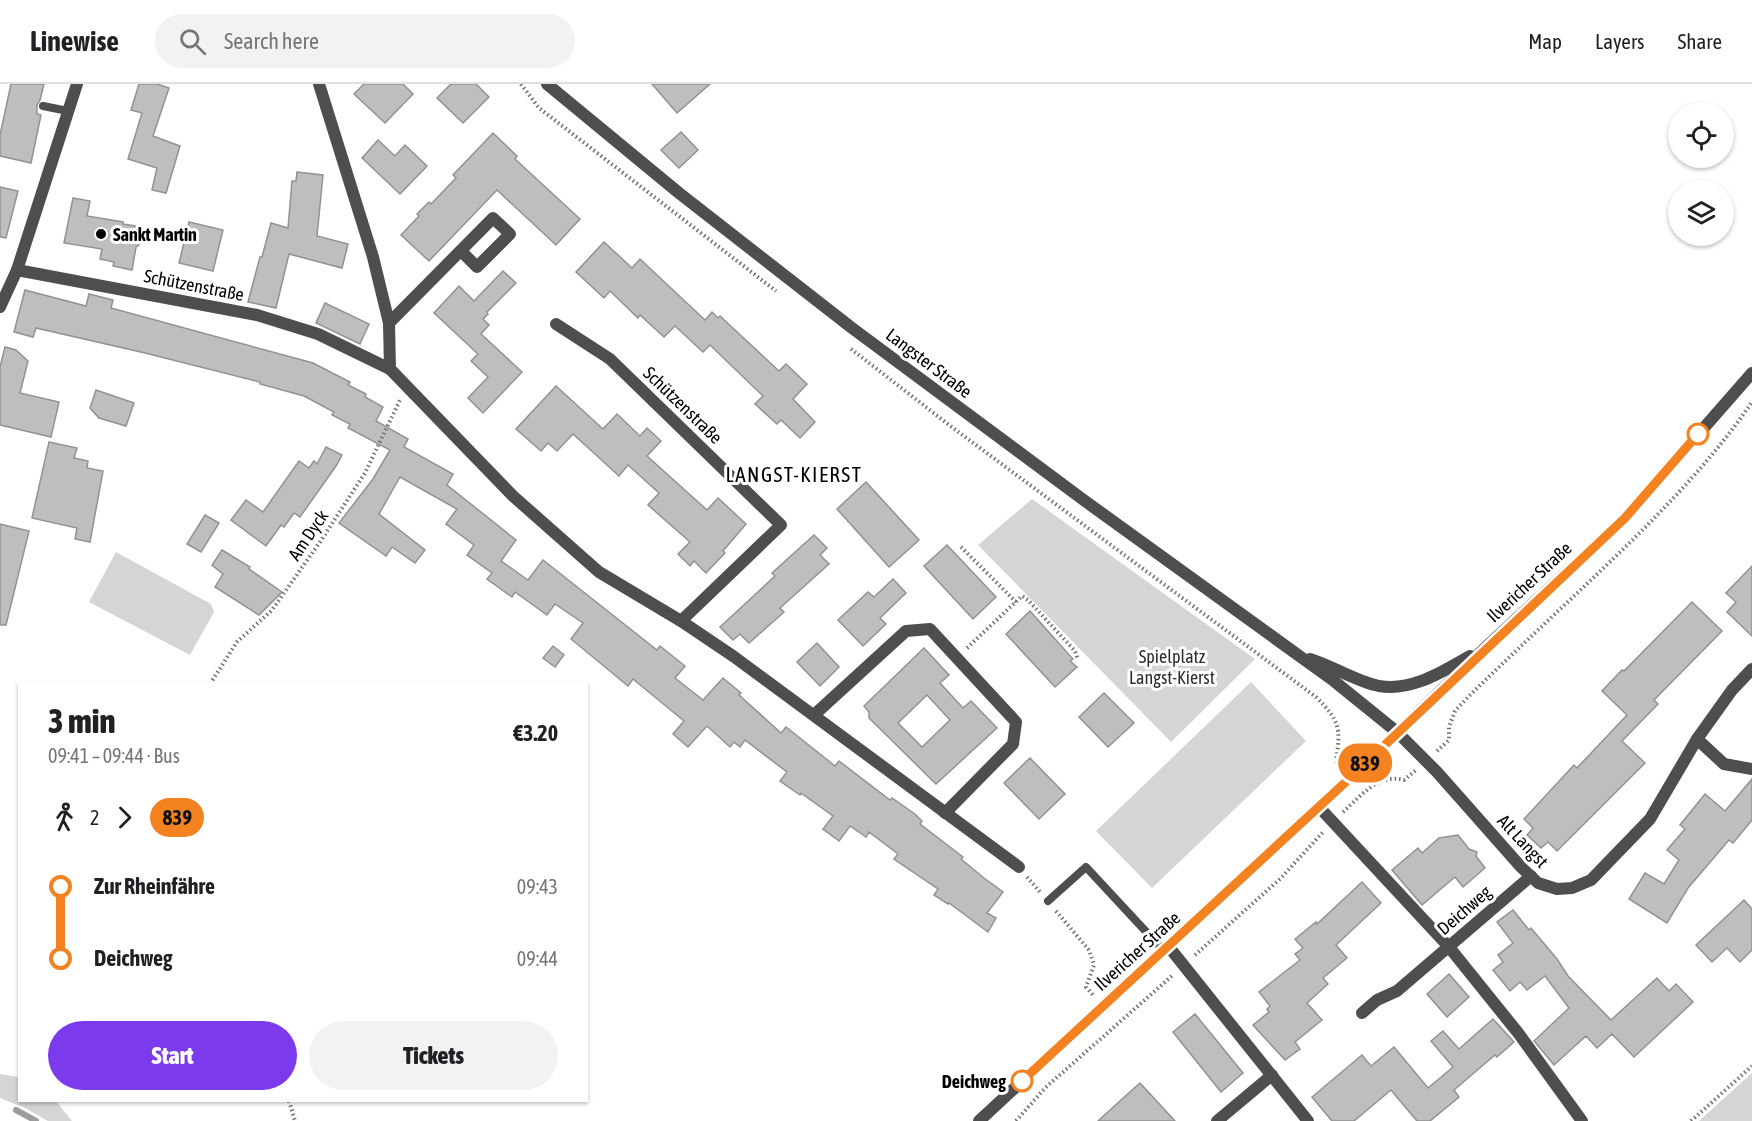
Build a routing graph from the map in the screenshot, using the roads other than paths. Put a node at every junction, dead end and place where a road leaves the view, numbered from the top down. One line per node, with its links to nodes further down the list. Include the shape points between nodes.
1 (77, 84): 5 (street)
2 (319, 84): 9 (street)
3 (547, 84): 15 (street, Langster Straße, via 852,327)
4 (43, 106): 5 (lane)
5 (68, 111): 7 (street)
6 (460, 251): 9 (street)
7 (17, 270): 8 (street); 11 (street, Schützenstraße, via 257,315 318,334)
8 (0, 307)
9 (390, 323): 11 (street)
10 (556, 324): 13 (street, Schützenstraße, via 610,359 781,525)
11 (390, 369): 13 (street, Schützenstraße, via 513,496 599,572)
12 (1752, 374): 14 (street, Ilvericher Straße, via 1625,518)
13 (681, 621): 17 (street, Schützenstraße)
14 (1486, 647): 15 (street, Langster Straße, via 1444,671 1396,687 1379,686); 18 (street, Ilvericher Straße)
15 (1300, 656): 18 (street, Langster Straße)
16 (1752, 669): 19 (street, Alt Langst)
17 (814, 715): 22 (street, Schützenstraße); 22 (street, via 906,631 930,628 1016,722 1013,744)
18 (1397, 732): 21 (street, Ilvericher Straße); 24 (street, Alt Langst)
19 (1697, 739): 20 (street, via 1724,764); 24 (street, Alt Langst, via 1650,819 1591,880 1557,889 1538,883)
20 (1752, 769)
21 (1319, 807): 26 (street); 27 (street, Ilvericher Straße)
22 (945, 813): 23 (street, Schützenstraße)
23 (1019, 867)
24 (1531, 876): 26 (street, Deichweg)
25 (1048, 902): 27 (lane, via 1086,867)
26 (1449, 947): 28 (street, Deichweg, via 1397,991 1377,1000); 33 (street)
27 (1167, 949): 29 (street, via 1185,964); 30 (street, Ilvericher Straße)
28 (1362, 1013)
29 (1272, 1075): 31 (street); 32 (street)
30 (979, 1121)
31 (1217, 1121)
32 (1308, 1121)
33 (1582, 1121)

